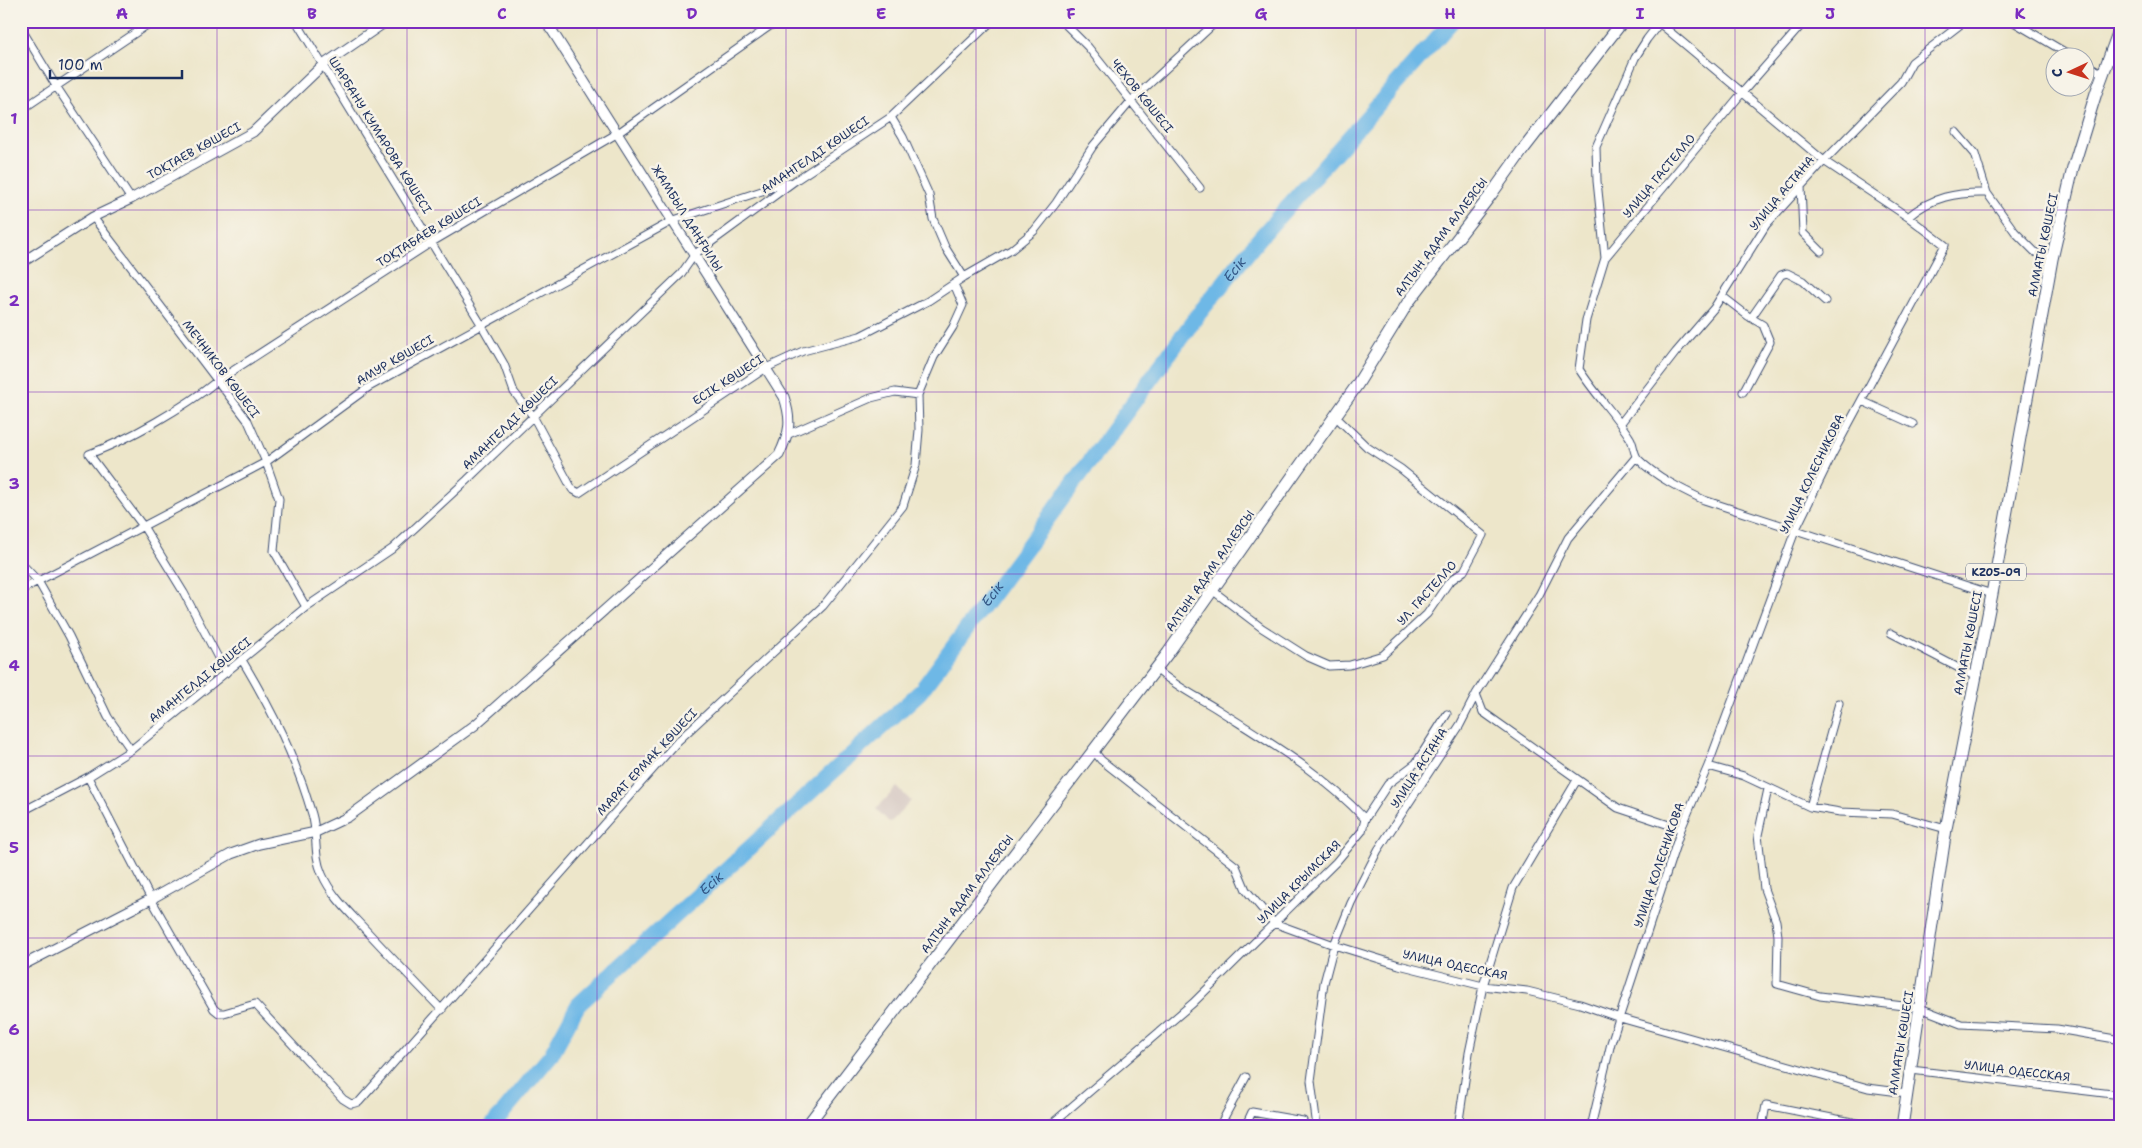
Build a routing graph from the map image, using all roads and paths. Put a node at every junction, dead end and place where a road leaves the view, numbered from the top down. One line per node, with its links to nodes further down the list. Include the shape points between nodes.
1 (153, 21): 21 (street)
2 (296, 21): 18 (street, ШАРБАНУ КУМАРОВА КӨШЕСІ)
3 (387, 21): 18 (street, ТОҚТАЕВ КӨШЕСІ)
4 (562, 21): 15 (street)
5 (777, 21): 27 (street, ТОҚТАБАЕВ КӨШЕСІ)
6 (992, 21): 25 (street, АМАНГЕЛДІ КӨШЕСІ)
7 (1062, 21): 23 (street, ЧЕХОВ КӨШЕСІ)
8 (1217, 21): 23 (street, ЕСІК КӨШЕСІ)
9 (1624, 21): 55 (main road, АЛТЫН АДАМ АЛЛЕЯСЫ, via 1407,304)
10 (1805, 21): 22 (street, УЛИЦА ГАСТЕЛЛО)
11 (1965, 21): 28 (street, УЛИЦА АСТАНА, via 1912,62 1901,82)
12 (2012, 21): 17 (street)
13 (1659, 22): 22 (street, УЛИЦА КОЛЕСНИКОВА); 40 (street, via 1635,58 1596,148)
14 (2121, 24): 20 (main road, АЛМАТЫ КӨШЕСІ / KZ05-09)
15 (548, 25): 27 (street, ЖАМБЫЛ ДАҢҒЫЛЫ)
16 (21, 28): 21 (street)
17 (2057, 48)
18 (323, 65): 33 (street, ТОҚТАЕВ КӨШЕСІ, via 253,132); 37 (street, ШАРБАНУ КУМАРОВА КӨШЕСІ)
19 (2094, 69): 20 (street)
20 (2103, 74): 41 (main road, АЛМАТЫ КӨШЕСІ / KZ05-09, via 2073,168)
21 (56, 86): 24 (street); 33 (street)
22 (1742, 93): 28 (street, УЛИЦА КОЛЕСНИКОВА); 40 (street, УЛИЦА ГАСТЕЛЛО)
23 (1132, 101): 31 (street, ЧЕХОВ КӨШЕСІ); 43 (street, ЕСІК КӨШЕСІ, via 1093,146 1034,232 1011,250)
24 (21, 110)
25 (891, 117): 29 (street, АМАНГЕЛДІ КӨШЕСІ); 43 (street, via 929,195 933,219 945,247)
26 (1956, 132): 32 (street, via 1975,154)
27 (618, 133): 36 (street, ЖАМБЫЛ ДАҢҒЫЛЫ); 37 (street, ТОҚТАБАЕВ КӨШЕСІ)
28 (1824, 161): 30 (street, УЛИЦА АСТАНА); 35 (street, УЛИЦА КОЛЕСНИКОВА)
29 (796, 180): 36 (street, АМУР КӨШЕСІ); 39 (street, АМАНГЕЛДІ КӨШЕСІ)
30 (1801, 186): 38 (street, via 1803,233); 45 (street, УЛИЦА АСТАНА, via 1766,225)
31 (1200, 188)
32 (1987, 193): 35 (street, via 1969,192 1943,197 1923,204); 41 (street, via 2034,252)
33 (131, 199): 34 (street, ТОҚТАЕВ КӨШЕСІ)
34 (93, 217): 42 (street, ТОҚТАЕВ КӨШЕСІ); 50 (street, МЕЧНИКОВ КӨШЕСІ)
35 (1908, 217): 53 (street, УЛИЦА КОЛЕСНИКОВА, via 1946,245)
36 (674, 220): 39 (street, ЖАМБЫЛ ДАҢҒЫЛЫ); 48 (street, АМУР КӨШЕСІ)
37 (432, 242): 48 (street, ШАРБАНУ КУМАРОВА КӨШЕСІ); 50 (street, ТОҚТАБАЕВ КӨШЕСІ)
38 (1821, 251)
39 (695, 254): 49 (street, ЖАМБЫЛ ДАҢҒЫЛЫ); 54 (street, АМАНГЕЛДІ КӨШЕСІ, via 682,274)
40 (1605, 258): 56 (street, УЛИЦА ГАСТЕЛЛО, via 1586,320 1579,369 1596,396)
41 (2052, 259): 68 (main road, АЛМАТЫ КӨШЕСІ / KZ05-09)
42 (21, 263)
43 (964, 277): 44 (street, ЕСІК КӨШЕСІ)
44 (954, 284): 49 (street, ЕСІК КӨШЕСІ, via 860,336 803,351); 52 (street, via 963,305 934,357)
45 (1722, 296): 47 (street); 56 (street, УЛИЦА АСТАНА)
46 (1824, 301): 47 (street, via 1803,281 1787,273 1781,275)
47 (1751, 318): 51 (street, via 1763,325 1770,342)
48 (481, 324): 54 (street, ШАРБАНУ КУМАРОВА КӨШЕСІ, via 504,364 514,392); 60 (street, АМУР КӨШЕСІ, via 369,386)
49 (766, 368): 58 (street, ЖАМБЫЛ ДАҢҒЫЛЫ, via 784,397 789,413); 61 (street, ЕСІК КӨШЕСІ)
50 (217, 381): 60 (street, МЕЧНИКОВ КӨШЕСІ, via 248,422); 62 (street, ТОҚТАБАЕВ КӨШЕСІ, via 201,394 117,442 89,454)
51 (1743, 392)
52 (918, 395): 58 (street, via 895,392 870,398); 96 (street, МАРАТ ЕРМАК КӨШЕСІ, via 916,465 903,506 823,606 678,741)
53 (1862, 401): 57 (street); 63 (street, УЛИЦА КОЛЕСНИКОВА)
54 (533, 416): 61 (street, ШАРБАНУ КУМАРОВА КӨШЕСІ, via 572,489); 69 (street, АМАНГЕЛДІ КӨШЕСІ, via 392,549)
55 (1335, 416): 67 (main road, АЛТЫН АДАМ АЛЛЕЯСЫ); 67 (street, УЛ. ГАСТЕЛЛО, via 1367,447 1483,535 1464,571 1449,582 1427,614 1383,656 1350,665 1329,666 1306,656)
56 (1620, 424): 59 (street, via 1631,440)
57 (1912, 424)
58 (789, 434): 89 (street, via 779,455 475,725 348,817)
59 (1636, 457): 63 (street, via 1666,480 1704,500); 75 (street, УЛИЦА АСТАНА, via 1568,538 1539,595)
60 (266, 462): 62 (street, АМУР КӨШЕСІ); 69 (street, МЕЧНИКОВ КӨШЕСІ, via 279,499 274,551)
61 (579, 492)
62 (143, 526): 65 (street, АМУР КӨШЕСІ); 73 (street, via 184,593)
63 (1795, 531): 68 (street); 80 (street, УЛИЦА КОЛЕСНИКОВА)
64 (21, 563): 65 (street)
65 (38, 581): 66 (street, АМУР КӨШЕСІ); 78 (street, via 108,717)
66 (21, 590)
67 (1212, 590): 72 (main road, АЛТЫН АДАМ АЛЛЕЯСЫ)
68 (1992, 594): 74 (main road, АЛМАТЫ КӨШЕСІ / KZ05-09)
69 (306, 607): 71 (street, АМАНГЕЛДІ КӨШЕСІ)
70 (1892, 633): 74 (street)
71 (242, 660): 73 (street, АМАНГЕЛДІ КӨШЕСІ); 89 (street, via 285,737)
72 (1156, 669): 79 (main road, АЛТЫН АДАМ АЛЛЕЯСЫ); 86 (street, via 1171,683 1319,775)
73 (226, 673): 78 (street, АМАНГЕЛДІ КӨШЕСІ)
74 (1976, 677): 88 (main road, АЛМАТЫ КӨШЕСІ / KZ05-09)
75 (1476, 694): 82 (street, via 1483,712); 92 (street, УЛИЦА АСТАНА, via 1460,725 1378,850 1350,904)
76 (1839, 703): 84 (street)
77 (1448, 714): 86 (street, УЛИЦА КРЫМСКАЯ, via 1416,763 1388,784)
78 (131, 750): 81 (street, АМАНГЕЛДІ КӨШЕСІ)
79 (1094, 751): 91 (street, УЛИЦА ОДЕССКАЯ, via 1101,760 1236,866 1246,890); 103 (main road, АЛТЫН АДАМ АЛЛЕЯСЫ)
80 (1708, 766): 83 (street, via 1744,776); 87 (street, УЛИЦА КОЛЕСНИКОВА)
81 (88, 777): 85 (street, АМАНГЕЛДІ КӨШЕСІ); 90 (street)
82 (1577, 780): 87 (street, via 1618,808); 94 (street, via 1513,888)
83 (1768, 789): 84 (street); 95 (street, via 1758,835 1764,889 1778,936 1777,984 1820,996)
84 (1810, 807): 88 (street, via 1892,814)
85 (21, 812)
86 (1365, 819): 91 (street, УЛИЦА КРЫМСКАЯ, via 1362,831 1336,862)
87 (1681, 829): 97 (street, УЛИЦА КОЛЕСНИКОВА)
88 (1946, 829): 95 (main road, АЛМАТЫ КӨШЕСІ / KZ05-09)
89 (316, 832): 90 (street, via 259,844 231,854); 96 (street, via 315,851 322,874 335,897)
90 (151, 899): 93 (street); 96 (street, МАРАТ ЕРМАК КӨШЕСІ, via 214,1009 224,1013 255,1004 351,1104 359,1102)
91 (1274, 923): 92 (street, УЛИЦА ОДЕССКАЯ); 104 (street, УЛИЦА КРЫМСКАЯ, via 1193,1003)
92 (1334, 945): 94 (street, УЛИЦА ОДЕССКАЯ); 108 (street, УЛИЦА АСТАНА, via 1324,983 1311,1081)
93 (21, 966)
94 (1483, 986): 97 (street, УЛИЦА ОДЕССКАЯ, via 1527,991); 109 (street)
95 (1920, 1008): 98 (street, via 1961,1024 2057,1029); 99 (main road, АЛМАТЫ КӨШЕСІ / KZ05-09)
96 (442, 1010)
97 (1620, 1018): 101 (street, УЛИЦА ОДЕССКАЯ, via 1868,1088); 110 (street, УЛИЦА КОЛЕСНИКОВА, via 1610,1043)
98 (2121, 1040)
99 (1911, 1070): 101 (main road, АЛМАТЫ КӨШЕСІ / KZ05-09); 102 (street, УЛИЦА ОДЕССКАЯ)
100 (1246, 1077): 105 (street)
101 (1907, 1093): 113 (main road, АЛМАТЫ КӨШЕСІ / KZ05-09)
102 (2121, 1095)
103 (806, 1127)
104 (1048, 1127)
105 (1219, 1127)
106 (1245, 1127): 107 (street, via 1252,1112 1303,1121)
107 (1303, 1127)
108 (1317, 1127)
109 (1458, 1127)
110 (1591, 1127)
111 (1762, 1127): 112 (street, via 1766,1105)
112 (1877, 1127)
113 (1902, 1127)

